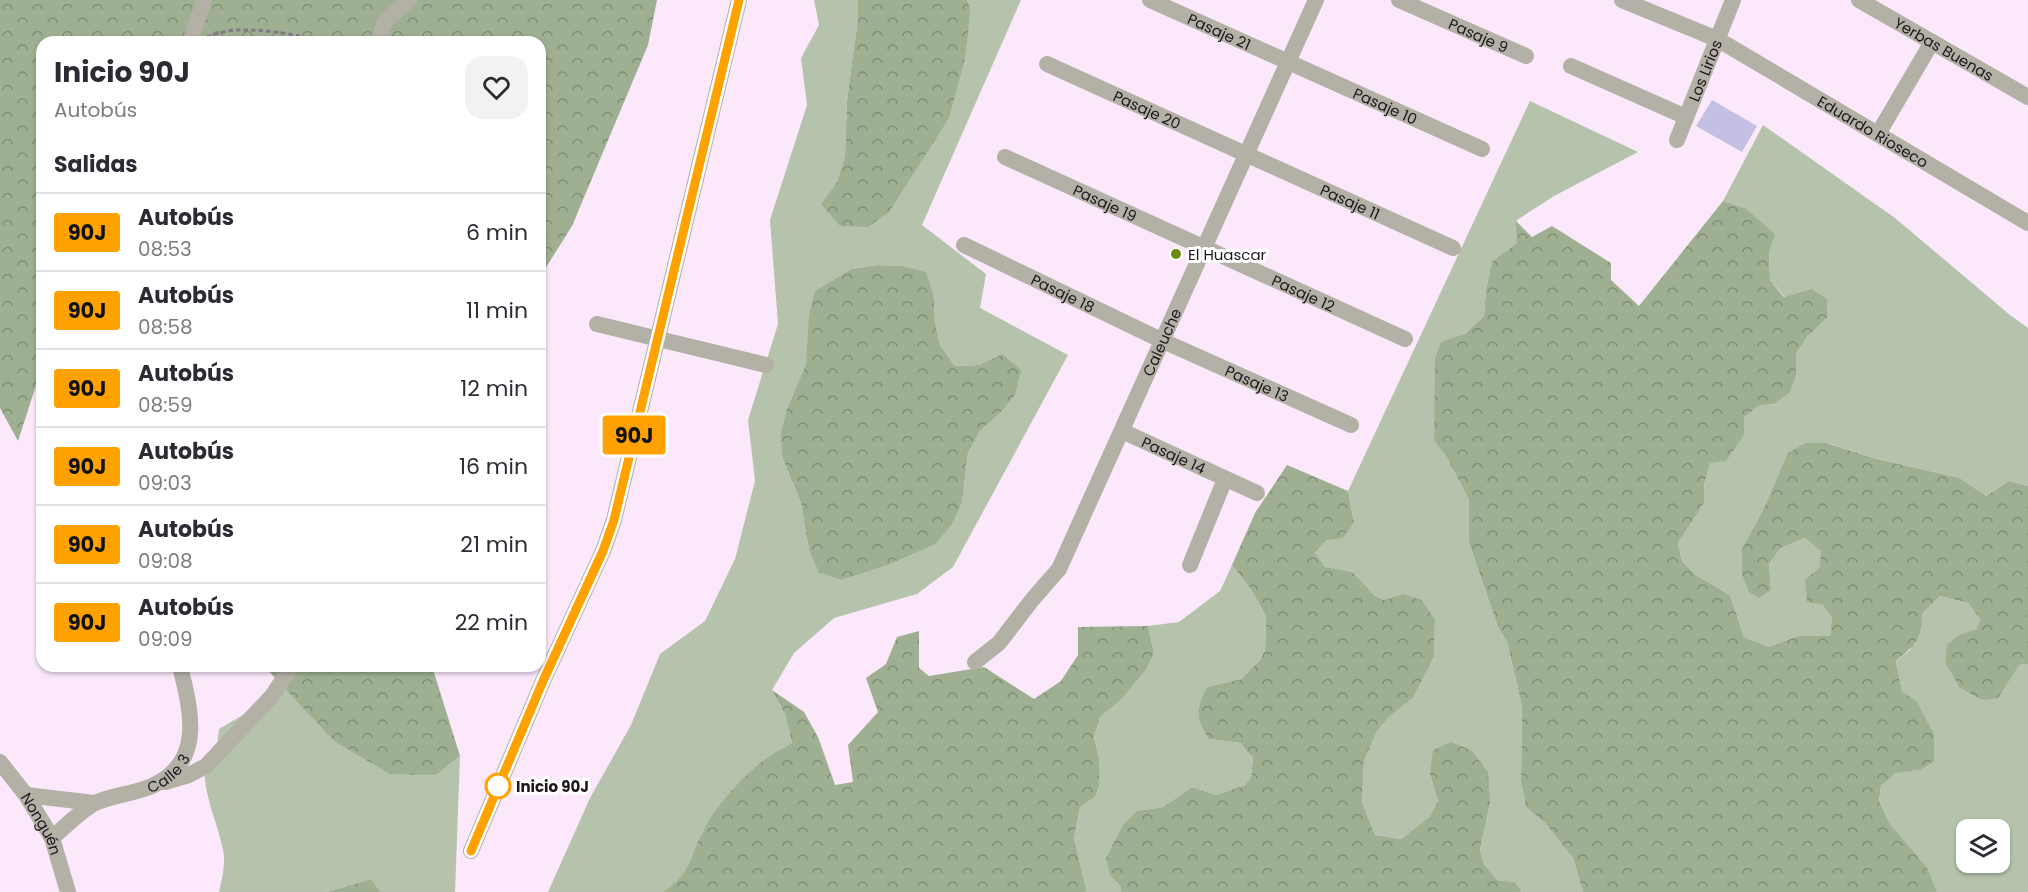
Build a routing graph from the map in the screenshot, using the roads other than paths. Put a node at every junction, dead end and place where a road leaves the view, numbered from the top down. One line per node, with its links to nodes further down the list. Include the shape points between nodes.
1 (204, 0): 10 (street)
2 (409, 0): 11 (street, via 385,21)
3 (739, 0): 30 (street)
4 (1150, 0): 16 (street, Pasaje 21)
5 (1316, 0): 16 (street, Caleuche)
6 (1399, 0): 14 (street, Pasaje 9)
7 (1622, 0): 12 (street)
8 (1733, 0): 12 (street, Los Lirios)
9 (1859, 0): 13 (street, Yerbas Buenas)
10 (192, 36)
11 (380, 36)
12 (1717, 39): 19 (street, Los Lirios); 20 (street, Eduardo Rioseco)
13 (1932, 42): 18 (street, Yerbas Buenas); 20 (street)
14 (1526, 57)
15 (1047, 63): 23 (street, Pasaje 20)
16 (1288, 63): 22 (street, Pasaje 10); 23 (street, Caleuche)
17 (1571, 66): 19 (street)
18 (2028, 97)
19 (1686, 117): 21 (street, Los Lirios)
20 (1878, 134): 25 (street, Eduardo Rioseco)
21 (1677, 140)
22 (1482, 149)
23 (1246, 155): 27 (street, Pasaje 11); 28 (street, Caleuche)
24 (1005, 157): 28 (street, Pasaje 19)
25 (2028, 223)
26 (964, 245): 32 (street, Pasaje 18)
27 (1453, 248)
28 (1204, 249): 31 (street, Pasaje 12); 32 (street, Caleuche)
29 (597, 324): 30 (street)
30 (657, 339): 33 (street); 49 (street, via 614,520 603,551)
31 (1405, 339)
32 (1162, 341): 34 (street, Pasaje 13); 35 (street, Caleuche)
33 (766, 365)
34 (1351, 425)
35 (1122, 431): 36 (street, Pasaje 14); 39 (street, Caleuche, via 1059,569 999,643)
36 (1225, 479): 37 (street, Pasaje 14); 38 (street, Pasaje 14)
37 (1257, 493)
38 (1190, 565)
39 (975, 662)
40 (181, 672): 42 (street, Calle 3, via 189,703)
41 (288, 672): 43 (street, via 272,696)
42 (189, 742): 43 (street); 45 (street, Calle 3, via 177,769)
43 (217, 754): 45 (street, via 189,775)
44 (0, 762): 46 (street, Nonguén)
45 (153, 785): 47 (street, Calle 3)
46 (26, 795): 47 (street); 48 (street, Nonguén)
47 (94, 803): 48 (street)
48 (52, 838): 50 (street, Nonguén)
49 (471, 851)
50 (68, 892)

